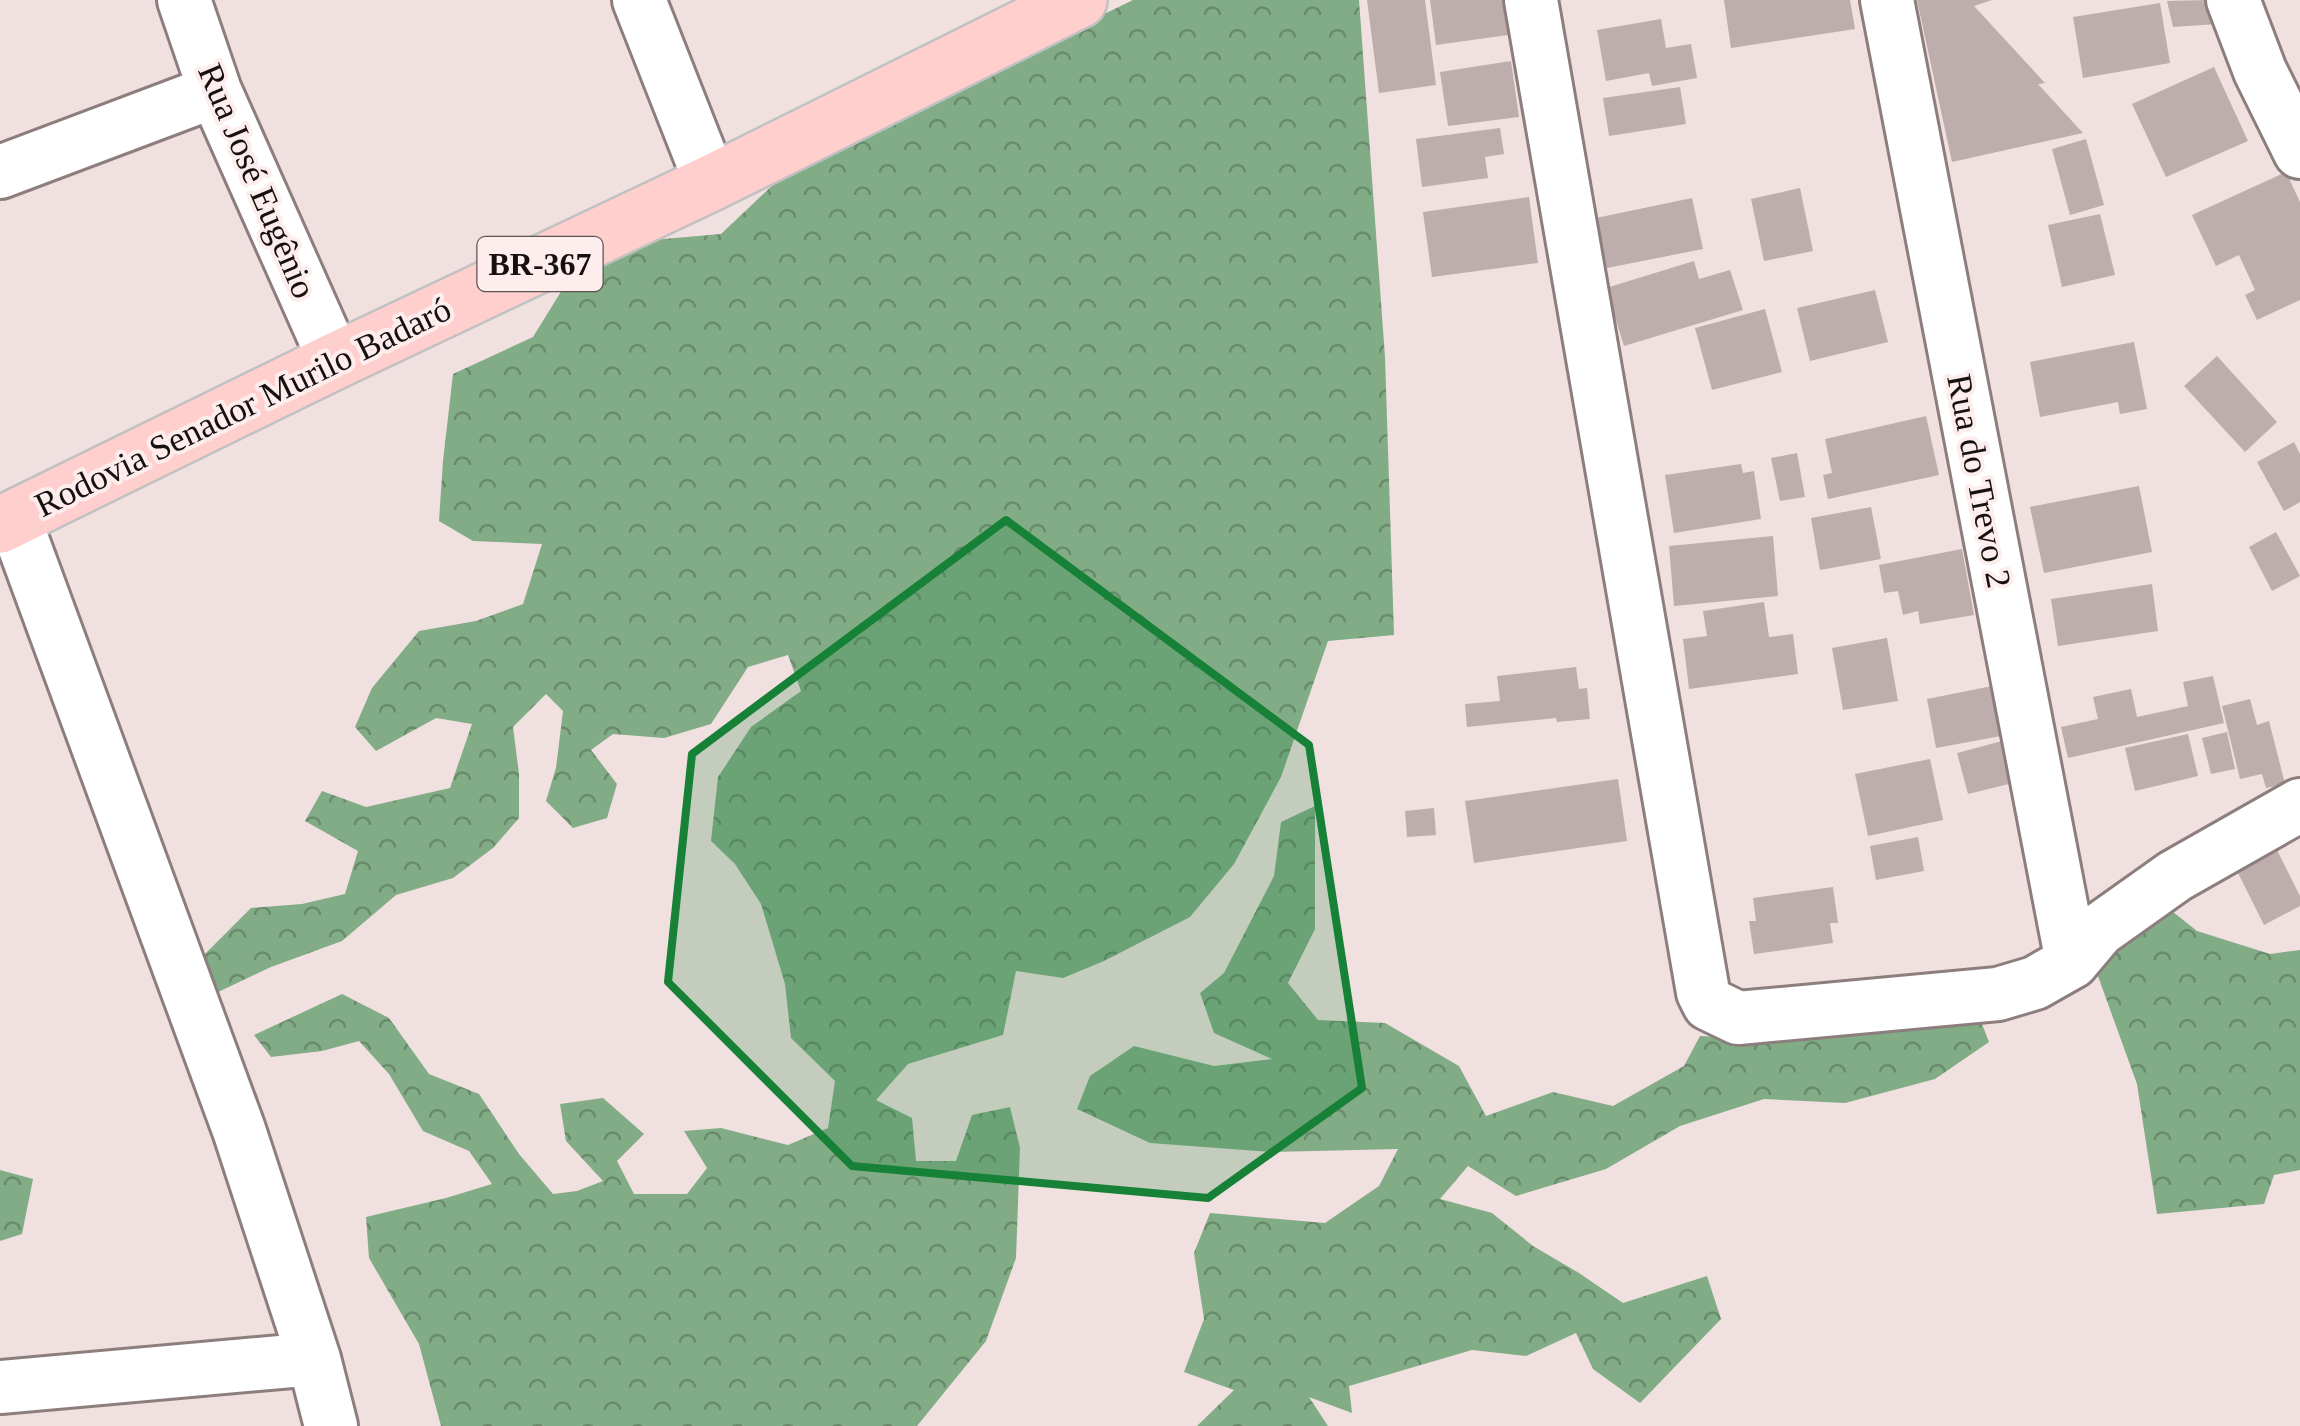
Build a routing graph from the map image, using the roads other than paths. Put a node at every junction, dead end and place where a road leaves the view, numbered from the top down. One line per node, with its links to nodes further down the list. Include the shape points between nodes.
1 (184, 0): 8 (street, Rua José Eugênio)
2 (640, 0): 11 (street)
3 (1079, 0): 11 (main road, Rodovia Senador Murilo Badaró / BR-367)
4 (1530, 0): 15 (street, via 1703,992 1710,1004 1738,1018 1998,994)
5 (1887, 0): 15 (street, Rua do Trevo 2)
6 (2233, 0): 7 (street)
7 (2280, 70): 9 (street)
8 (215, 91): 10 (street); 12 (street, Rua José Eugênio)
9 (2300, 152)
10 (0, 172)
11 (712, 183): 12 (main road, Rodovia Senador Murilo Badaró / BR-367)
12 (335, 361): 13 (main road, Rodovia Senador Murilo Badaró / BR-367)
13 (7, 521): 16 (street, via 239,1130)
14 (2300, 805): 15 (street, via 2159,886 2099,930)
15 (2072, 962)
16 (314, 1359): 17 (street); 18 (street)
17 (0, 1387)
18 (331, 1426)

